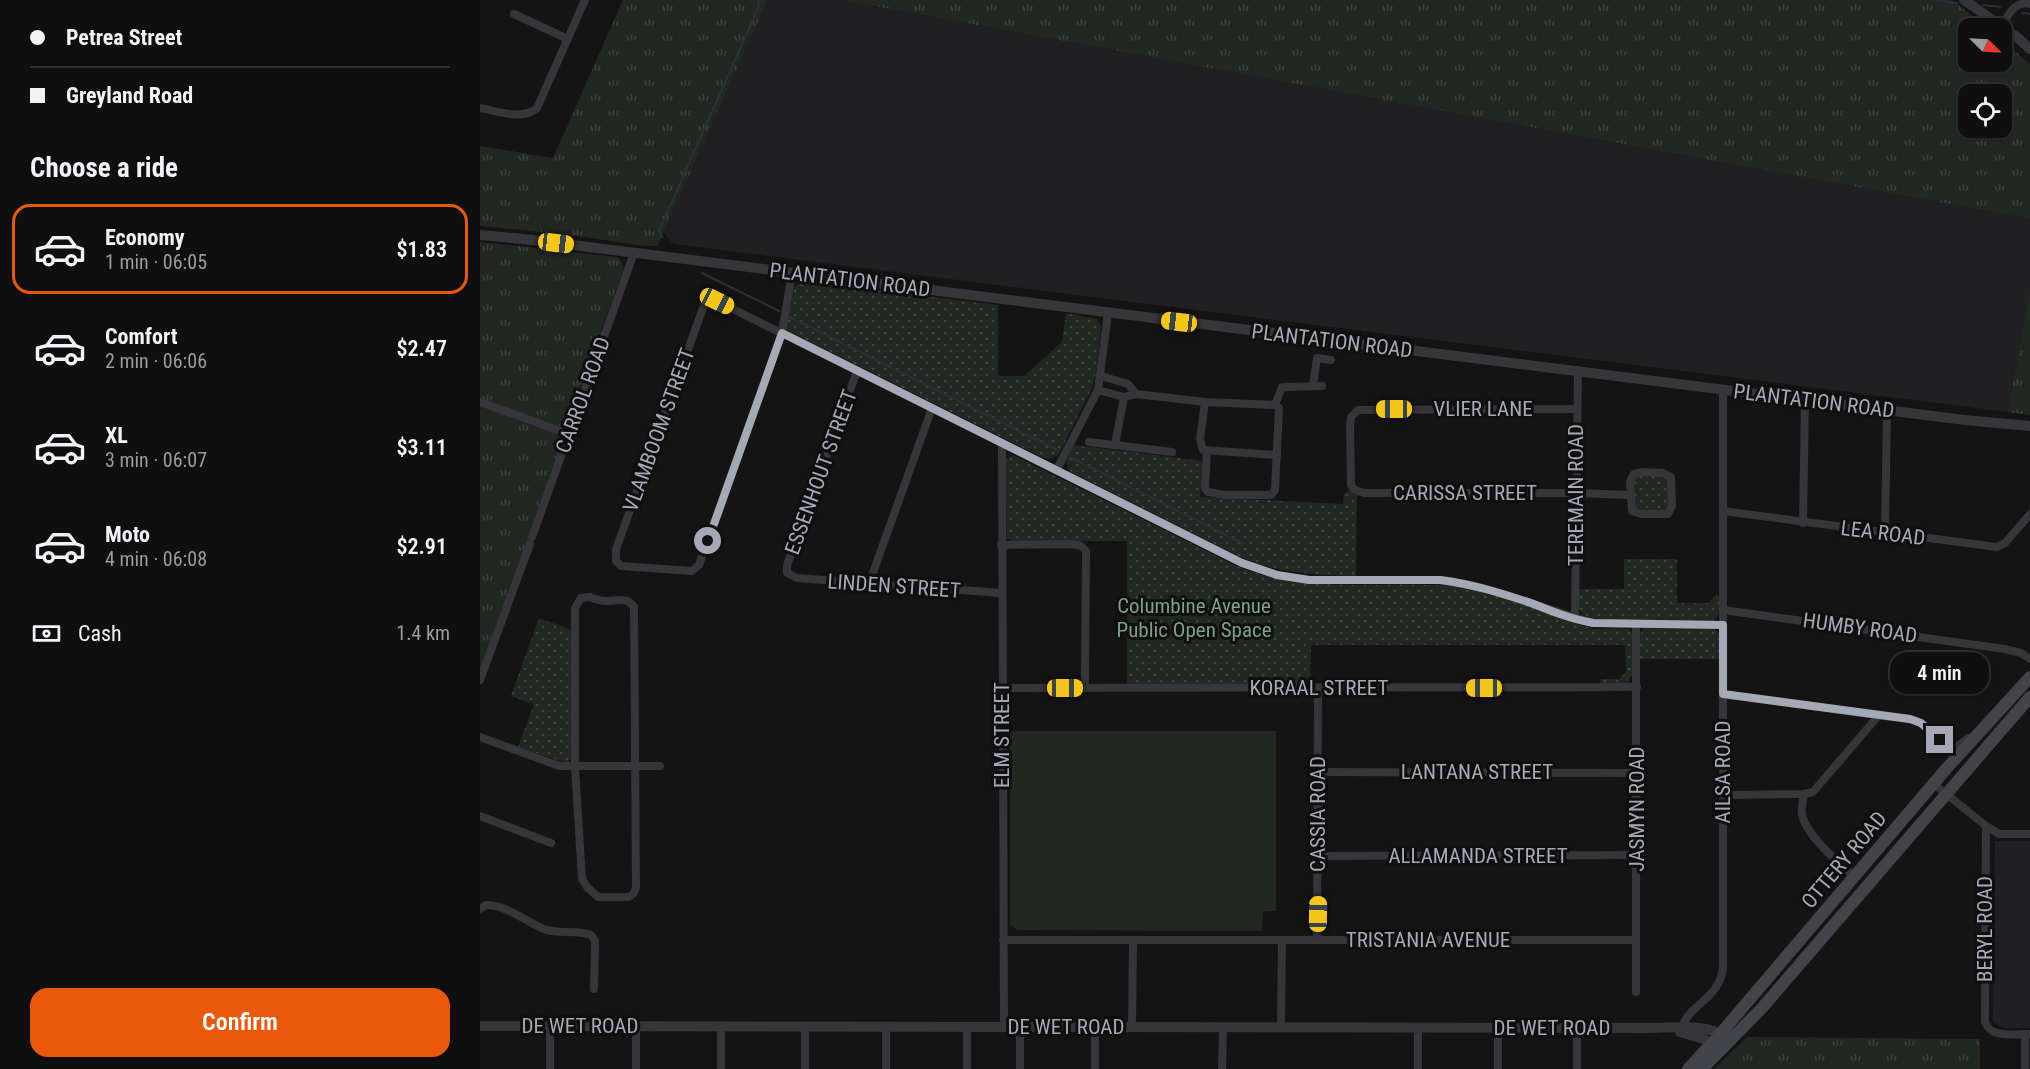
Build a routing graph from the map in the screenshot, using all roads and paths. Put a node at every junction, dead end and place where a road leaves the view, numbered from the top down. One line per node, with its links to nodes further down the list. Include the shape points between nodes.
1 (585, 0): 8 (street)
2 (1964, 0): 5 (street)
3 (2030, 4): 6 (street, via 2018,4)
4 (514, 14): 8 (street)
5 (1989, 18)
6 (2007, 18)
7 (2012, 35): 9 (street)
8 (568, 39): 10 (street, via 531,114)
9 (2030, 49)
10 (480, 108)
11 (480, 235): 12 (street, PLANTATION ROAD)
12 (634, 253): 13 (street, PLANTATION ROAD); 32 (street, CARROL ROAD)
13 (792, 273): 14 (street, PLANTATION ROAD); 15 (street)
14 (1108, 313): 17 (street, PLANTATION ROAD); 19 (street)
15 (782, 333): 15 (street, VLAMBOOM STREET, via 717,301 708,301 616,549 616,561 625,567 692,571 697,568); 18 (street)
16 (1331, 360): 27 (street, via 1317,358 1318,386 1282,387)
17 (1578, 370): 20 (street, PLANTATION ROAD); 29 (street, TEREMAIN ROAD)
18 (857, 371): 28 (street); 48 (street, ESSENHOUT STREET)
19 (1101, 376): 21 (street); 22 (street, via 1128,384)
20 (1723, 389): 24 (street, PLANTATION ROAD); 43 (street, AILSA ROAD)
21 (1098, 390): 23 (street); 39 (street)
22 (1136, 394): 23 (street); 26 (street)
23 (1124, 397): 35 (street)
24 (1805, 399): 30 (street, PLANTATION ROAD); 45 (street)
25 (480, 402): 32 (street)
26 (1205, 402): 27 (street); 36 (street, via 1200,445)
27 (1275, 405): 38 (street, via 1279,411)
28 (932, 408): 34 (street); 49 (street)
29 (1576, 409): 40 (street, VLIER LANE, via 1354,412 1350,428 1350,481); 41 (street, TEREMAIN ROAD)
30 (1887, 410): 31 (street, PLANTATION ROAD); 46 (street)
31 (2030, 426)
32 (569, 434): 57 (street, CARROL ROAD)
33 (1089, 442): 35 (street)
34 (1002, 443): 39 (street); 47 (street, ELM STREET)
35 (1115, 446): 37 (street)
36 (1208, 451): 38 (street); 38 (street, via 1205,490 1225,495 1273,494)
37 (1172, 452)
38 (1277, 455)
39 (1056, 471): 52 (street, via 1242,563 1277,575 1309,580 1440,580 1504,594)
40 (1355, 490): 41 (street, CARISSA STREET, via 1374,494)
41 (1576, 493): 42 (street, CARISSA STREET); 52 (street, TEREMAIN ROAD)
42 (1630, 495): 42 (street, via 1634,513 1668,514 1672,508 1672,479 1663,473 1634,474)
43 (1723, 511): 45 (street, LEA ROAD); 51 (street, AILSA ROAD)
44 (2030, 514): 46 (street, LEA ROAD, via 1997,547)
45 (1803, 523): 46 (street, LEA ROAD)
46 (1885, 532)
47 (1001, 545): 50 (street, ELM STREET); 60 (street, via 1073,544 1086,550)
48 (787, 573): 49 (street, LINDEN STREET, via 794,578)
49 (869, 584): 50 (street, LINDEN STREET)
50 (1002, 593): 59 (street, ELM STREET)
51 (1723, 610): 54 (street, AILSA ROAD); 55 (street, HUMBY ROAD, via 2006,649)
52 (1575, 619): 53 (street)
53 (1636, 625): 54 (street); 58 (street, JASMYN ROAD)
54 (1723, 625): 62 (street, AILSA ROAD)
55 (2030, 658)
56 (2030, 677): 65 (main road, OTTERY ROAD)
57 (480, 680)
58 (1636, 687): 61 (street, KORAAL STREET); 73 (street, JASMYN ROAD)
59 (1002, 688): 60 (street, KORAAL STREET); 86 (street, ELM STREET)
60 (1085, 688): 61 (street, KORAAL STREET)
61 (1318, 688): 72 (street, CASSIA ROAD)
62 (1723, 694): 64 (street); 77 (street, AILSA ROAD)
63 (2030, 697): 76 (main road, OTTERY ROAD)
64 (1879, 715): 67 (street, via 1916,721); 75 (street, via 1816,789)
65 (1990, 721): 67 (street, via 1958,746); 71 (main road, OTTERY ROAD)
66 (480, 737): 70 (street, via 559,766)
67 (1940, 740): 71 (street, via 1949,753)
68 (634, 766): 69 (street); 70 (street); 70 (street, via 636,890 629,897 605,898 595,896 582,879); 70 (street, via 634,607 630,601 590,597 581,598 575,608)
69 (660, 766)
70 (575, 767)
71 (1946, 769): 74 (main road, OTTERY ROAD)
72 (1318, 772): 73 (street, LANTANA STREET); 83 (street, CASSIA ROAD)
73 (1637, 773): 82 (street, JASMYN ROAD)
74 (1934, 784): 76 (street); 84 (main road, OTTERY ROAD)
75 (1804, 794): 77 (street); 84 (street, via 1805,821 1824,850)
76 (1946, 794): 79 (street); 111 (main road, OTTERY ROAD, via 1762,1008)
77 (1722, 795): 109 (street, AILSA ROAD, via 1723,975)
78 (480, 816): 81 (street)
79 (1986, 826): 80 (street, via 1999,834); 110 (street, BERYL ROAD, via 1985,1018 1989,1030 1996,1033)
80 (2030, 834)
81 (551, 843)
82 (1637, 855): 83 (street, ALLAMANDA STREET); 90 (street, JASMYN ROAD)
83 (1319, 856): 89 (street, CASSIA ROAD)
84 (1855, 877): 111 (main road, OTTERY ROAD)
85 (480, 909): 91 (street, via 497,906 544,929 586,933 594,938)
86 (1003, 940): 87 (street, TRISTANIA AVENUE); 99 (street, ELM STREET)
87 (1132, 940): 88 (street, TRISTANIA AVENUE); 102 (street)
88 (1282, 940): 89 (street, TRISTANIA AVENUE); 104 (street)
89 (1317, 940): 90 (street, TRISTANIA AVENUE)
90 (1636, 940): 92 (street, JASMYN ROAD)
91 (594, 989)
92 (1636, 992)
93 (480, 1026): 94 (street, DE WET ROAD)
94 (550, 1026): 95 (street, DE WET ROAD); 113 (street)
95 (636, 1026): 96 (street, DE WET ROAD); 114 (street)
96 (721, 1027): 97 (street, DE WET ROAD); 115 (street)
97 (805, 1027): 98 (street, DE WET ROAD); 116 (street)
98 (886, 1027): 105 (street, DE WET ROAD); 117 (street)
99 (1004, 1027): 100 (street, DE WET ROAD); 105 (street, DE WET ROAD)
100 (1020, 1027): 101 (street, DE WET ROAD); 119 (street)
101 (1095, 1027): 102 (street, DE WET ROAD); 120 (street)
102 (1132, 1027): 103 (street, DE WET ROAD)
103 (1223, 1027): 104 (street, DE WET ROAD); 121 (street)
104 (1281, 1027): 106 (street, DE WET ROAD)
105 (967, 1028): 118 (street)
106 (1418, 1028): 107 (street, DE WET ROAD); 122 (street)
107 (1498, 1028): 108 (street, DE WET ROAD); 123 (street)
108 (1577, 1028): 109 (street, DE WET ROAD); 124 (street)
109 (1681, 1030): 111 (street, DE WET ROAD); 112 (street, DE WET ROAD)
110 (2027, 1034): 127 (street)
111 (1726, 1037): 112 (main road, OTTERY ROAD)
112 (1717, 1047): 125 (main road, OTTERY ROAD); 126 (main road, OTTERY ROAD)
113 (550, 1069)
114 (636, 1069)
115 (721, 1069)
116 (805, 1069)
117 (886, 1069)
118 (967, 1069)
119 (1020, 1069)
120 (1095, 1069)
121 (1222, 1069)
122 (1418, 1069)
123 (1498, 1069)
124 (1577, 1069)
125 (1688, 1069)
126 (1702, 1069)
127 (2025, 1069)

